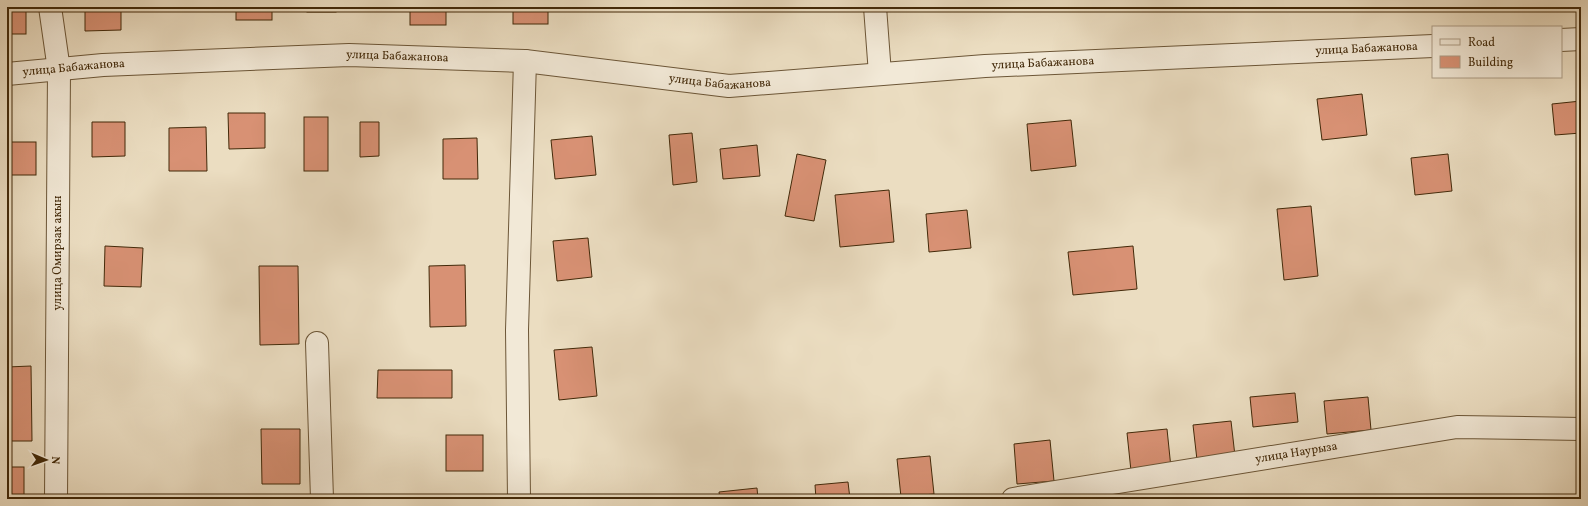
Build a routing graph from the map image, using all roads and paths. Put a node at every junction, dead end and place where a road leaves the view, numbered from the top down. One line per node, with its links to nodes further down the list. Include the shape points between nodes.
1 (50, 7): 7 (street, улица Омирзак акын)
2 (875, 7): 9 (street)
3 (1581, 39): 4 (street)
4 (1562, 40)
5 (1432, 46): 9 (street, улица Бабажанова, via 985,66)
6 (525, 62): 7 (street, улица Бабажанова, via 349,55 103,65); 9 (street, улица Бабажанова, via 729,86); 14 (street, via 517,330)
7 (59, 70): 8 (street, улица Бабажанова); 12 (street, улица Омирзак акын)
8 (7, 74)
9 (880, 74)
10 (317, 343): 13 (street)
11 (1581, 429): 15 (street, улица Наурыза, via 1457,427)
12 (56, 499)
13 (322, 499)
14 (519, 499)
15 (1013, 499)

